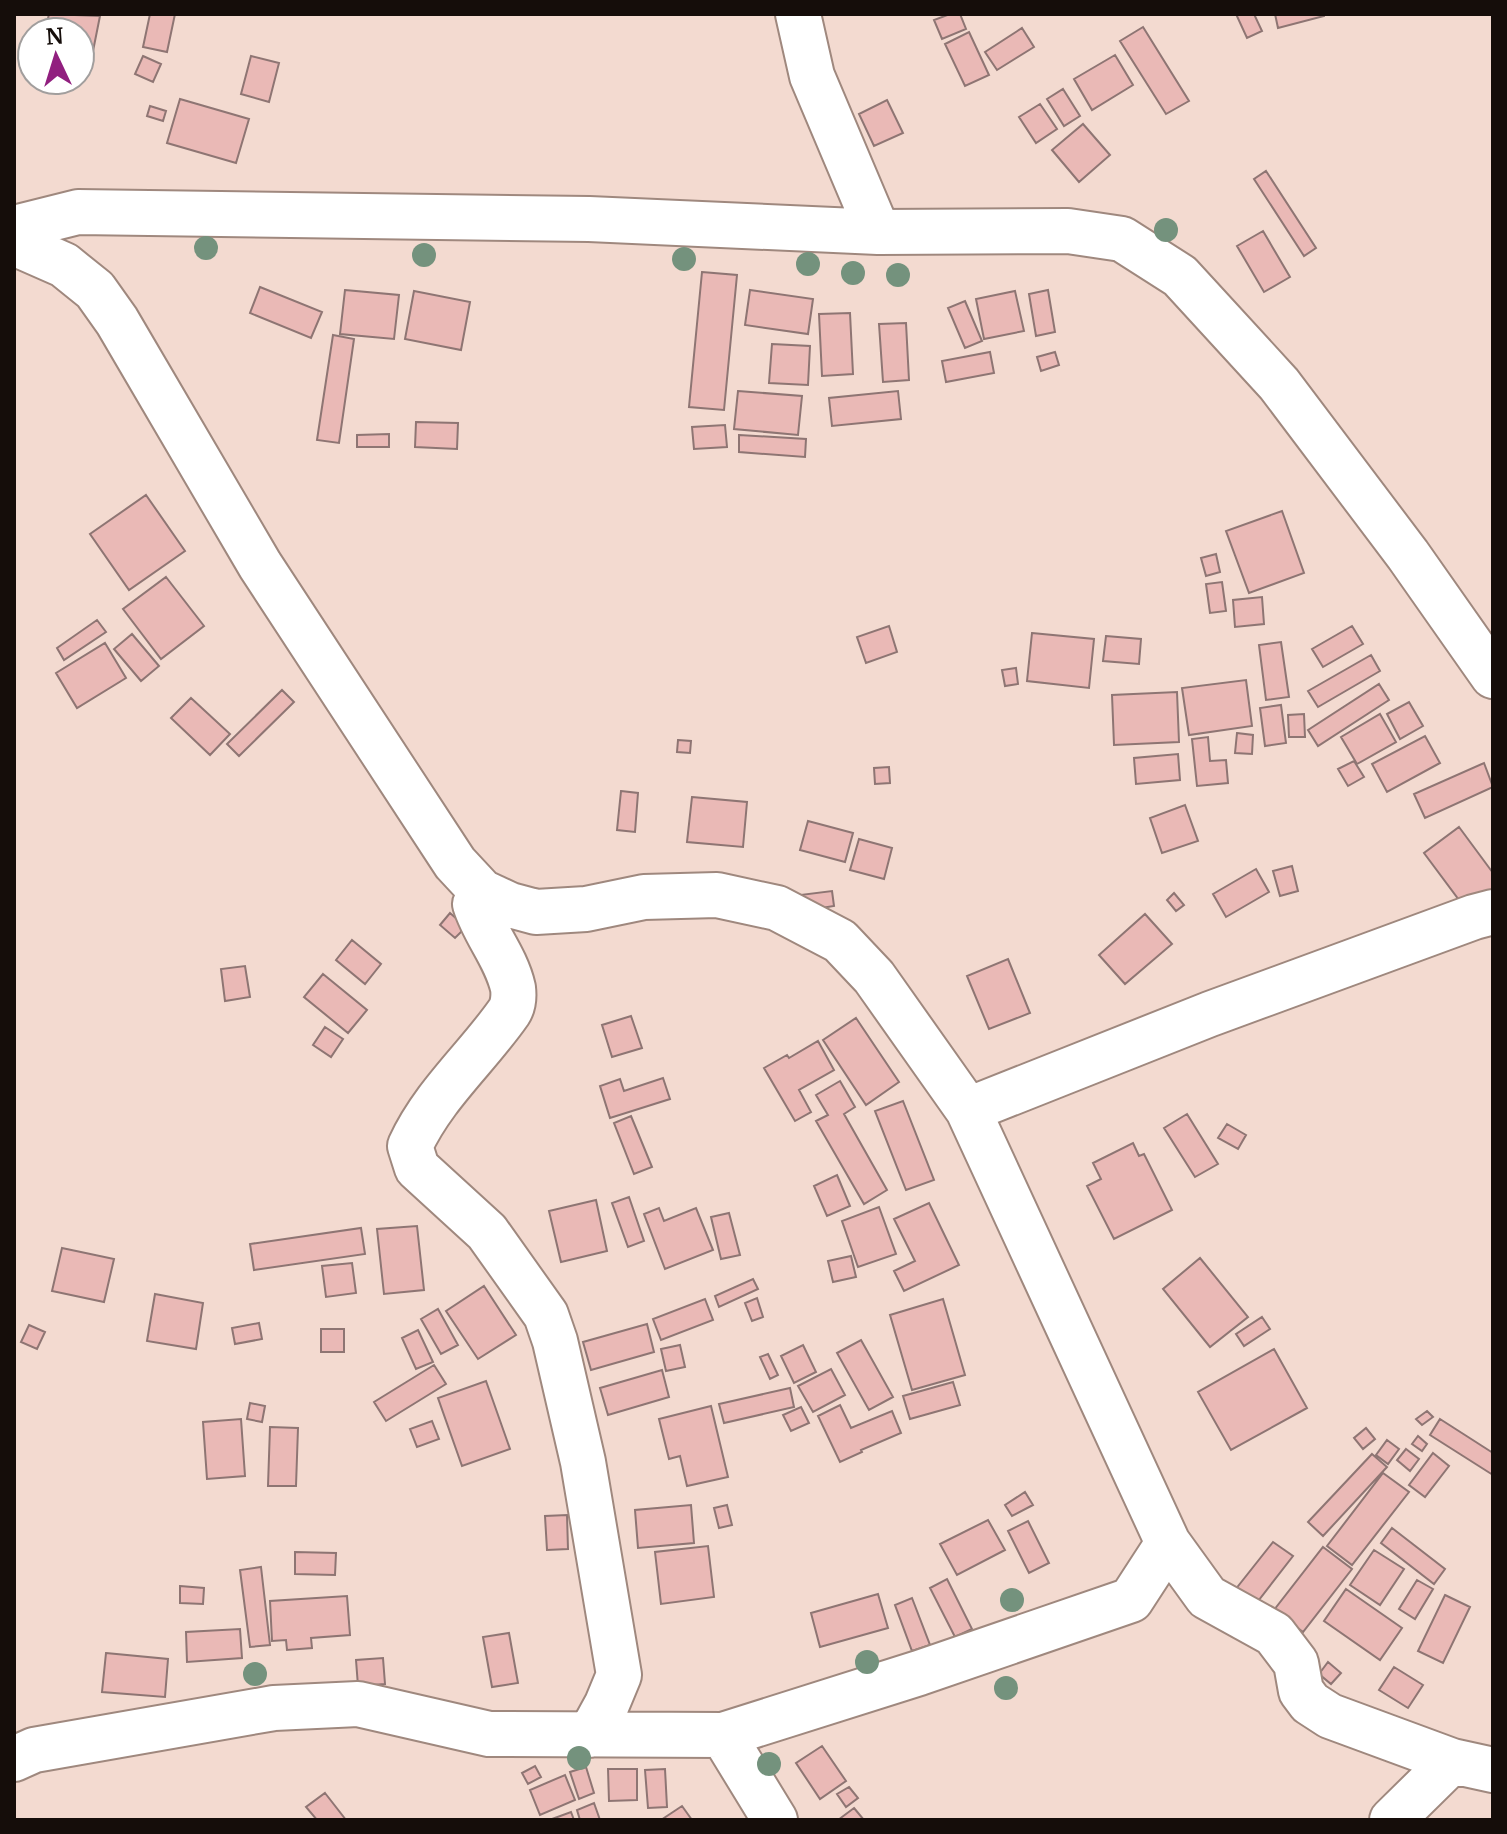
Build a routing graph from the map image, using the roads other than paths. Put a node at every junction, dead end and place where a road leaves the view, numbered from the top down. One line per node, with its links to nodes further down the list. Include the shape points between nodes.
1 (798, 14): 3 (street, via 812,76)
2 (14, 228): 3 (street, via 78,212 589,219)
3 (878, 232): 5 (street, via 1068,231 1122,239 1180,276 1279,384)
4 (14, 243): 6 (street, via 64,265 95,290 260,565 455,863)
5 (1493, 676)
6 (482, 892): 8 (street, via 536,912 644,897 717,895 777,908 840,941 874,977); 12 (street, via 475,904 504,961 514,992 512,1009 455,1076 410,1146 417,1168 487,1232 546,1315 583,1462)
7 (1493, 912): 8 (street, via 1210,1014)
8 (968, 1110): 9 (street)
9 (1168, 1543): 10 (street); 11 (street)
10 (1207, 1597): 11 (street); 17 (street, via 1274,1634 1296,1663 1301,1691 1330,1716)
11 (1131, 1600): 15 (street)
12 (619, 1675): 13 (street); 14 (street)
13 (590, 1735): 14 (street); 16 (street, via 489,1734 358,1704 274,1708 34,1750)
14 (667, 1735): 15 (street)
15 (723, 1735): 18 (street)
16 (14, 1759)
17 (1472, 1766): 19 (street)
18 (775, 1820)
19 (1392, 1820)

